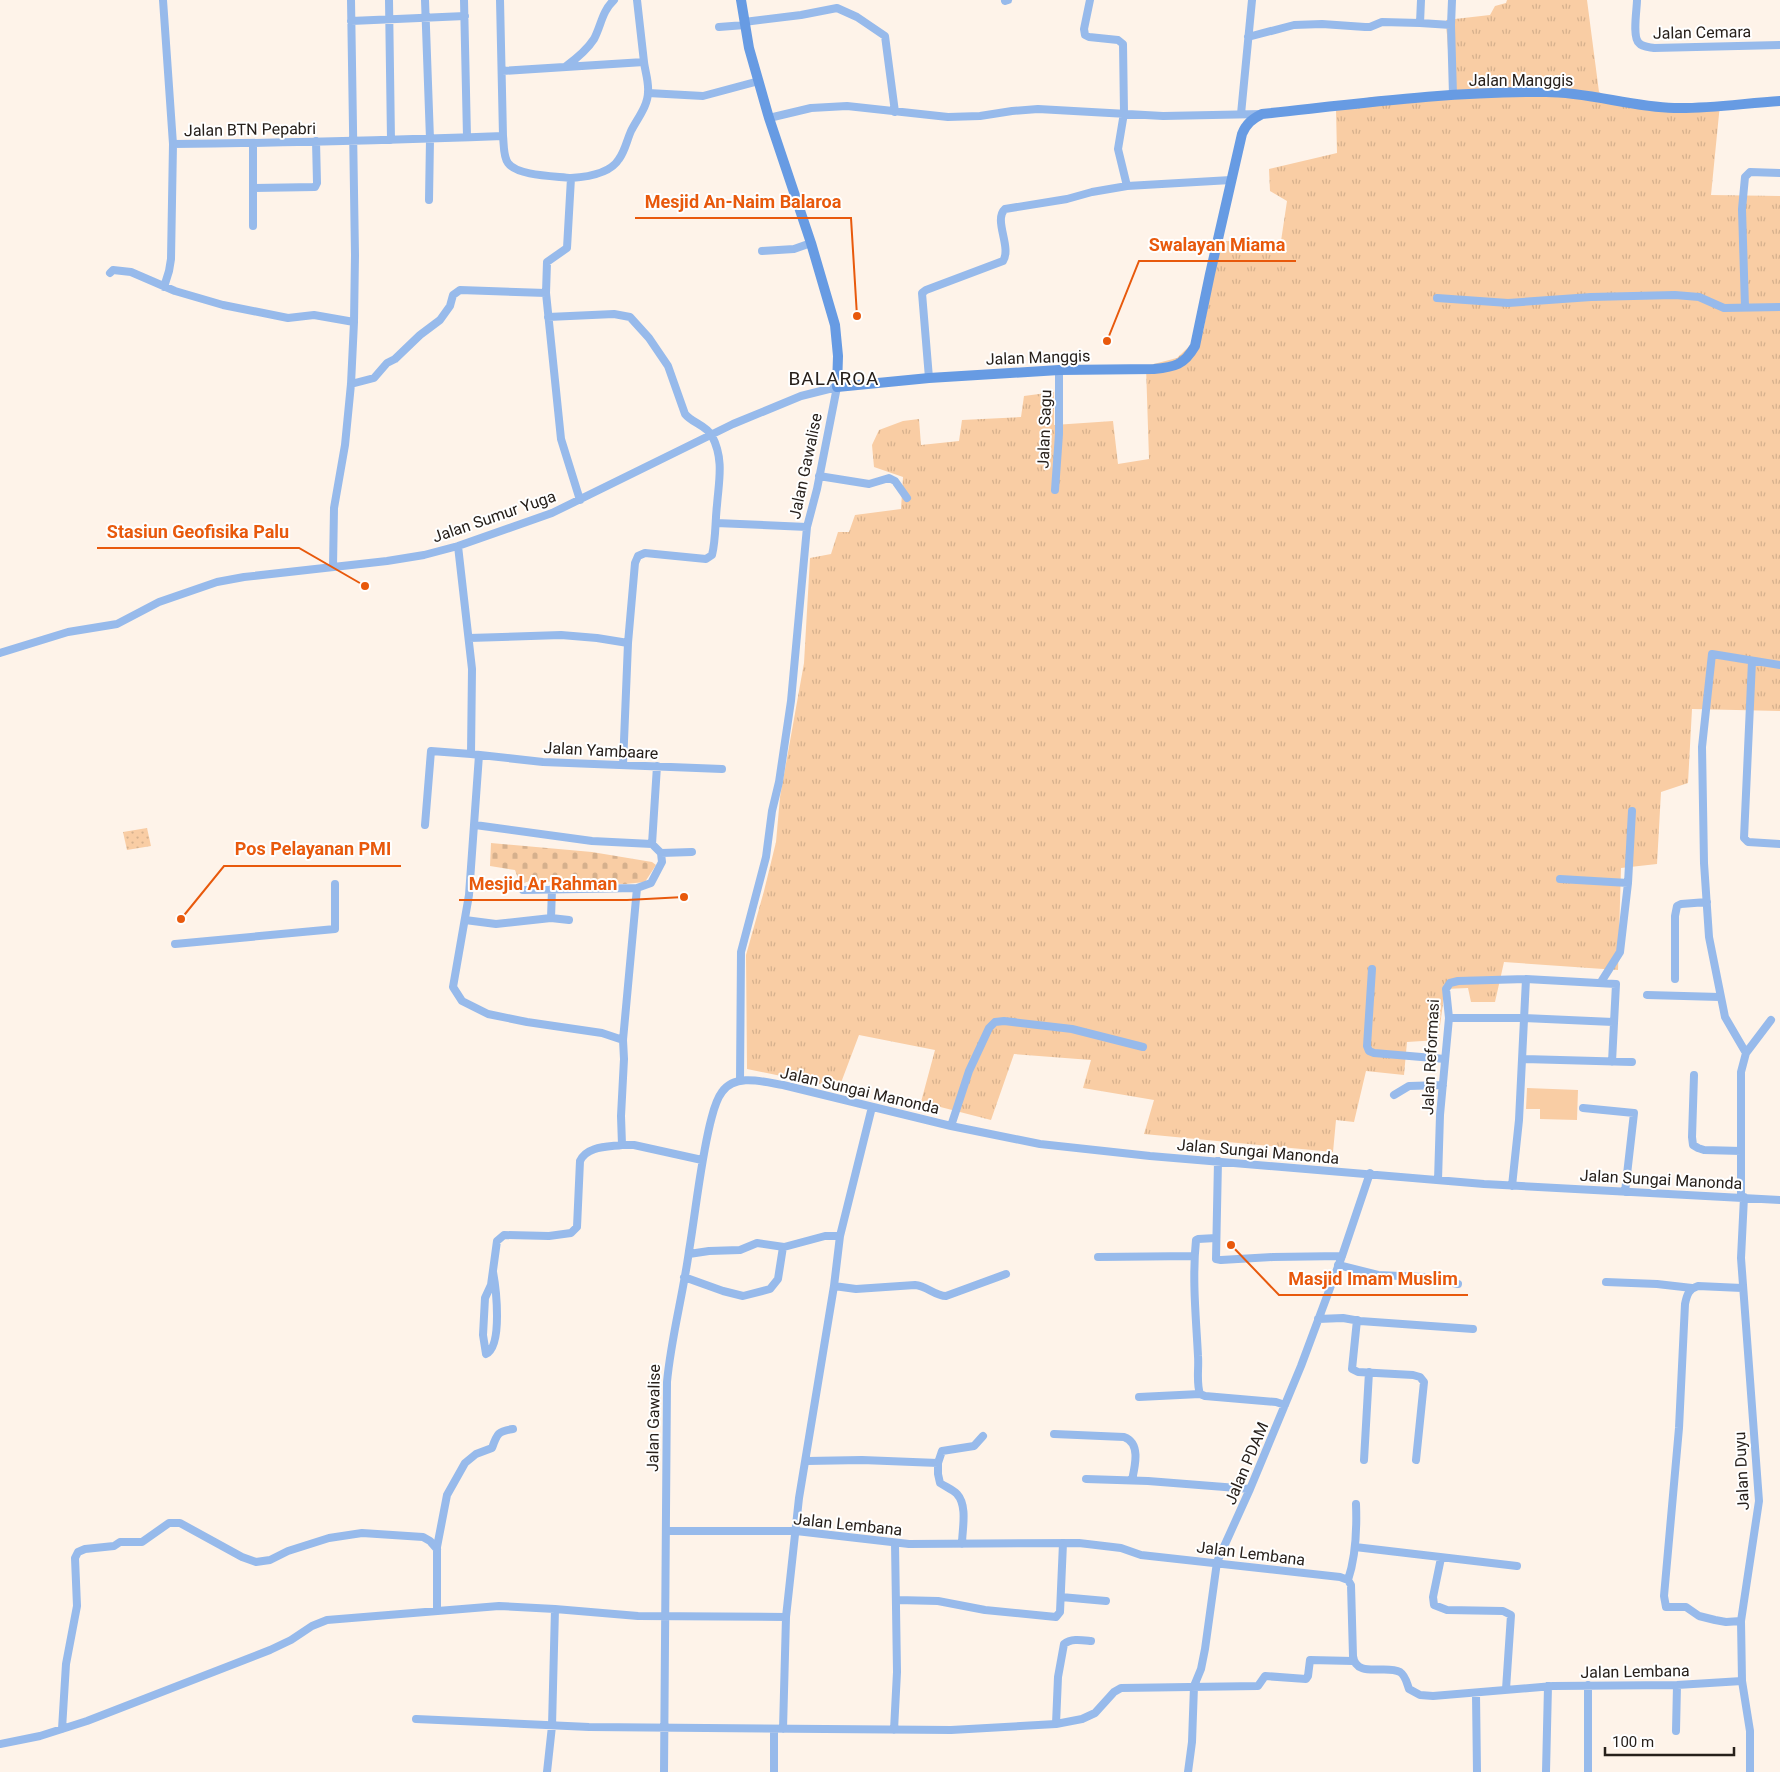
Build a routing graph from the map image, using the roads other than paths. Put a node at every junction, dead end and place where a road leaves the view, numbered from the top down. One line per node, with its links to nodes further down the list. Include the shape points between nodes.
1 (163, 0): 44 (street, Jalan BTN Pepabri)
2 (351, 0): 18 (street)
3 (389, 0): 17 (street)
4 (425, 0): 16 (street)
5 (464, 0): 15 (street)
6 (500, 0): 27 (street)
7 (614, 0): 26 (street, via 603,14 593,40)
8 (637, 0): 25 (street)
9 (741, 0): 19 (street, Jalan Gawalise)
10 (1090, 0): 33 (street, via 1085,35 1118,40 1124,44)
11 (1252, 0): 23 (street)
12 (1421, 0): 20 (street)
13 (1452, 0): 21 (street)
14 (1637, 0): 24 (street, Jalan Cemara, via 1636,39 1640,45 1654,48)
15 (465, 16): 16 (street); 38 (street)
16 (425, 17): 17 (street); 39 (street)
17 (390, 18): 18 (street); 41 (street)
18 (351, 21): 40 (street)
19 (744, 23): 22 (street); 28 (street, Jalan Gawalise); 32 (street, via 833,8 857,17 884,36)
20 (1420, 23): 21 (street); 23 (street, via 1382,22 1365,28 1300,25)
21 (1451, 25): 30 (street)
22 (719, 27)
23 (1248, 37): 34 (street)
24 (1780, 45)
25 (644, 62): 26 (street); 29 (street)
26 (566, 67): 27 (street)
27 (502, 71): 37 (street)
28 (760, 81): 29 (street, via 703,96); 36 (street, Jalan Gawalise)
29 (648, 93): 46 (street, via 619,161 588,177)
30 (1453, 95): 31 (street, Jalan Manggis, via 1558,92 1674,108); 35 (street, Jalan Manggis)
31 (1780, 101)
32 (895, 112): 33 (street, Jalan Manggis, via 948,117 1038,110); 36 (street, Jalan Manggis, via 870,107 826,106 794,110)
33 (1124, 113): 34 (street, Jalan Manggis, via 1163,116); 48 (street, via 1118,149)
34 (1241, 114): 35 (street, Jalan Manggis)
35 (1262, 114): 47 (street, Jalan Manggis, via 1245,126)
36 (769, 118): 52 (street, Jalan Gawalise)
37 (503, 136): 38 (street, Jalan BTN Pepabri); 46 (street, via 504,151 512,167 532,174)
38 (467, 137): 39 (street, Jalan BTN Pepabri)
39 (430, 139): 41 (street, Jalan BTN Pepabri); 50 (street)
40 (352, 140): 41 (street, Jalan BTN Pepabri); 42 (street, Jalan BTN Pepabri); 61 (street)
41 (392, 140)
42 (316, 141): 43 (street, Jalan BTN Pepabri); 49 (street, via 315,186)
43 (253, 143): 44 (street, Jalan BTN Pepabri); 49 (street)
44 (174, 144): 55 (street, via 171,259)
45 (1780, 173): 58 (street, via 1750,172 1745,177 1742,209)
46 (571, 178): 56 (street, via 568,248 547,262)
47 (1232, 180): 48 (street); 62 (street, Jalan Manggis, via 1201,322 1189,356 1181,364 1154,369)
48 (1127, 186): 63 (street, via 1002,211 1003,261 922,293)
49 (253, 188): 51 (street)
50 (429, 200)
51 (253, 226)
52 (811, 243): 53 (street, via 794,249); 65 (street, Jalan Gawalise, via 835,325)
53 (762, 251)
54 (110, 273): 55 (street, via 113,270 131,272)
55 (164, 287): 61 (street, via 205,300 288,318 314,315)
56 (546, 293): 60 (street); 64 (street, via 460,290 440,320 387,363 374,378)
57 (1438, 298): 58 (street, via 1508,303 1675,294 1700,297 1724,308)
58 (1745, 308): 59 (street)
59 (1780, 308)
60 (548, 317): 66 (street, via 614,314 630,317 668,366 685,414); 70 (street, via 561,439)
61 (354, 322): 64 (street)
62 (1060, 370): 63 (street, Jalan Manggis); 68 (street, Jalan Sagu)
63 (929, 378): 65 (street, Jalan Manggis)
64 (351, 384): 74 (street, via 334,508)
65 (837, 387): 66 (street, Jalan Sumur Yuga, via 801,396); 67 (street, Jalan Gawalise)
66 (711, 434): 70 (street, Jalan Sumur Yuga); 71 (street, via 721,466)
67 (819, 476): 69 (street, via 869,484 889,478); 72 (street, Jalan Gawalise)
68 (1055, 490)
69 (907, 498)
70 (580, 500): 73 (street, Jalan Sumur Yuga)
71 (716, 523): 72 (street); 76 (street, via 713,552 708,559 645,553 638,556)
72 (807, 526): 120 (street, Jalan Gawalise, via 791,701 779,782 766,857 741,952)
73 (458, 546): 74 (street, Jalan Sumur Yuga, via 396,560); 75 (street)
74 (333, 567): 77 (street, Jalan Sumur Yuga, via 217,582 159,602 117,624 68,632)
75 (469, 638): 76 (street, via 561,635); 80 (street)
76 (628, 643): 81 (street)
77 (0, 653)
78 (1752, 661): 79 (street); 88 (street, via 1744,838 1748,842); 97 (street, via 1712,654 1702,747)
79 (1780, 665)
80 (476, 755): 81 (street, Jalan Yambaare); 85 (street); 86 (street, Jalan Yambaare, via 431,751)
81 (623, 765): 82 (street, Jalan Yambaare)
82 (658, 766): 83 (street, Jalan Yambaare); 87 (street)
83 (722, 769)
84 (1632, 811): 92 (street)
85 (476, 824): 87 (street, via 592,841); 99 (street)
86 (425, 825)
87 (652, 844): 90 (street)
88 (1780, 844)
89 (692, 852): 90 (street)
90 (661, 853): 94 (street, via 662,862 651,883)
91 (1560, 879): 92 (street)
92 (1628, 882): 105 (street, via 1620,952)
93 (335, 884): 101 (street, via 335,929)
94 (637, 888): 95 (street); 112 (street)
95 (552, 889): 96 (street); 98 (street)
96 (523, 890)
97 (1707, 902): 104 (street, via 1676,906); 107 (street, via 1709,937)
98 (551, 918): 99 (street, via 496,924); 100 (street)
99 (465, 920): 112 (street, via 454,987 462,1000 488,1014 602,1033)
100 (569, 920)
101 (175, 944)
102 (1372, 969): 115 (street, via 1369,1050)
103 (1526, 979): 105 (street); 108 (street, Jalan Reformasi, via 1448,984); 109 (street)
104 (1675, 980)
105 (1601, 982): 111 (street, via 1616,984)
106 (1647, 995): 107 (street)
107 (1720, 997): 114 (street, via 1729,1027)
108 (1449, 1018): 109 (street); 115 (street, Jalan Reformasi)
109 (1524, 1018): 111 (street); 116 (street)
110 (1771, 1020): 114 (street)
111 (1613, 1022): 117 (street)
112 (623, 1040): 126 (street)
113 (1143, 1046): 125 (street, via 1072,1029 1004,1020 995,1022 969,1071)
114 (1746, 1053): 127 (street, Jalan Duyu, via 1741,1075)
115 (1445, 1059): 121 (street, Jalan Reformasi)
116 (1522, 1059): 117 (street); 132 (street)
117 (1612, 1062): 118 (street)
118 (1632, 1062)
119 (1694, 1075): 127 (street, via 1693,1145 1704,1150)
120 (740, 1081): 123 (street, Jalan Sungai Manonda, via 782,1085); 128 (street, Jalan Gawalise, via 722,1091 714,1107)
121 (1443, 1085): 122 (street, via 1409,1086); 131 (street, Jalan Reformasi)
122 (1394, 1095)
123 (872, 1107): 125 (street, Jalan Sungai Manonda); 136 (street)
124 (1583, 1108): 133 (street, via 1634,1112)
125 (951, 1126): 129 (street, Jalan Sungai Manonda, via 1040,1144)
126 (622, 1145): 128 (street); 144 (street, via 583,1154 577,1227 572,1234 504,1235 496,1241)
127 (1741, 1151): 134 (street, Jalan Duyu)
128 (702, 1160): 139 (street, Jalan Gawalise)
129 (1218, 1161): 130 (street, Jalan Sungai Manonda); 137 (street)
130 (1370, 1174): 131 (street, Jalan Sungai Manonda); 141 (street, Jalan PDAM)
131 (1438, 1180): 132 (street, Jalan Sungai Manonda)
132 (1512, 1186): 133 (street, Jalan Sungai Manonda)
133 (1625, 1192): 134 (street, Jalan Sungai Manonda)
134 (1742, 1197): 135 (street, Jalan Sungai Manonda); 151 (street, Jalan Duyu)
135 (1780, 1200)
136 (840, 1236): 138 (street, via 821,1237); 149 (street)
137 (1216, 1238): 140 (street, via 1196,1239); 141 (street, via 1216,1259 1220,1260)
138 (783, 1247): 139 (street, via 757,1243 740,1250); 146 (street, via 778,1279 770,1289 744,1296)
139 (689, 1254): 146 (street, Jalan Gawalise)
140 (1194, 1256): 142 (street); 156 (street)
141 (1342, 1256): 143 (street, Jalan PDAM)
142 (1098, 1257)
143 (1338, 1265): 148 (street, via 1378,1275 1423,1277); 152 (street, Jalan PDAM)
144 (493, 1272): 144 (street, via 497,1292 495,1337 493,1348 486,1354 483,1335 485,1298)
145 (1006, 1274): 149 (street, via 946,1296 920,1286 856,1289)
146 (684, 1277): 170 (street, Jalan Gawalise, via 667,1382)
147 (1606, 1282): 150 (street)
148 (1458, 1284)
149 (834, 1286): 164 (street)
150 (1692, 1288): 151 (street); 188 (street, via 1685,1304 1679,1437 1665,1605 1686,1607 1699,1616 1716,1620)
151 (1742, 1288): 188 (street, Jalan Duyu, via 1759,1506)
152 (1318, 1319): 153 (street); 158 (street, Jalan PDAM)
153 (1357, 1320): 154 (street); 155 (street, via 1352,1369)
154 (1473, 1329)
155 (1368, 1372): 162 (street); 163 (street, via 1413,1375 1424,1382)
156 (1200, 1394): 157 (street); 158 (street)
157 (1139, 1397)
158 (1285, 1405): 168 (street, Jalan PDAM)
159 (513, 1429): 176 (street, via 504,1430 497,1435 492,1448 476,1454 465,1463 447,1495)
160 (1054, 1434): 167 (street, via 1130,1439 1136,1457)
161 (983, 1436): 165 (street, via 974,1446 942,1451)
162 (1364, 1460)
163 (1416, 1460)
164 (806, 1461): 165 (street); 171 (street)
165 (938, 1463): 174 (street, via 940,1484 960,1499)
166 (1086, 1479): 167 (street)
167 (1132, 1480): 168 (street)
168 (1250, 1489): 178 (street, Jalan PDAM)
169 (1356, 1504): 175 (street)
170 (666, 1531): 171 (street, Jalan Lembana); 187 (street, Jalan Gawalise)
171 (796, 1531): 172 (street, Jalan Lembana); 186 (street)
172 (895, 1543): 174 (street, Jalan Lembana); 182 (street)
173 (1064, 1543): 174 (street, Jalan Lembana); 178 (street, Jalan Lembana, via 1117,1547 1142,1555); 181 (street)
174 (962, 1544)
175 (1355, 1547): 177 (street); 180 (street)
176 (437, 1549): 185 (street); 202 (street, via 423,1537 362,1533 329,1538 256,1562 180,1523 169,1523 142,1542 120,1542 114,1546 78,1552 75,1558 78,1606 66,1664)
177 (1441, 1558): 179 (street); 196 (street, via 1434,1605 1447,1610 1504,1611 1511,1615)
178 (1218, 1562): 180 (street, Jalan Lembana); 194 (street, Jalan PDAM)
179 (1517, 1566)
180 (1348, 1580): 190 (street, via 1352,1588)
181 (1061, 1597): 182 (street, via 1059,1615 1055,1617 984,1610 938,1601); 183 (street)
182 (897, 1600): 204 (street)
183 (1106, 1602)
184 (555, 1608): 185 (street, via 499,1606); 187 (street); 200 (street)
185 (437, 1610): 202 (street, via 321,1622 270,1650)
186 (786, 1616): 187 (street); 203 (street)
187 (664, 1617): 201 (street, Jalan Gawalise)
188 (1741, 1622): 191 (street, Jalan Duyu)
189 (1091, 1641): 199 (street, via 1067,1641 1064,1644 1058,1678)
190 (1353, 1661): 194 (street, via 1310,1660 1306,1679 1265,1676 1258,1686); 197 (street, Jalan Lembana, via 1368,1670 1398,1671 1410,1689 1424,1696)
191 (1742, 1681): 193 (street, Jalan Lembana); 214 (street, Jalan Duyu, via 1750,1731)
192 (1588, 1685): 193 (street, Jalan Lembana); 195 (street, Jalan Lembana); 213 (street)
193 (1676, 1685): 205 (street)
194 (1199, 1686): 199 (street, via 1121,1688 1091,1716); 210 (street, Jalan PDAM)
195 (1548, 1686): 196 (street, Jalan Lembana); 212 (street)
196 (1506, 1689): 197 (street, Jalan Lembana)
197 (1476, 1694): 211 (street)
198 (416, 1719): 200 (street)
199 (1056, 1724): 204 (street)
200 (552, 1726): 201 (street); 207 (street)
201 (664, 1728): 203 (street); 208 (street, Jalan Gawalise)
202 (62, 1729): 206 (street)
203 (779, 1729): 204 (street); 209 (street)
204 (894, 1730)
205 (1676, 1731)
206 (0, 1744)
207 (547, 1772)
208 (664, 1772)
209 (774, 1772)
210 (1188, 1772)
211 (1477, 1772)
212 (1546, 1772)
213 (1588, 1772)
214 (1750, 1772)

